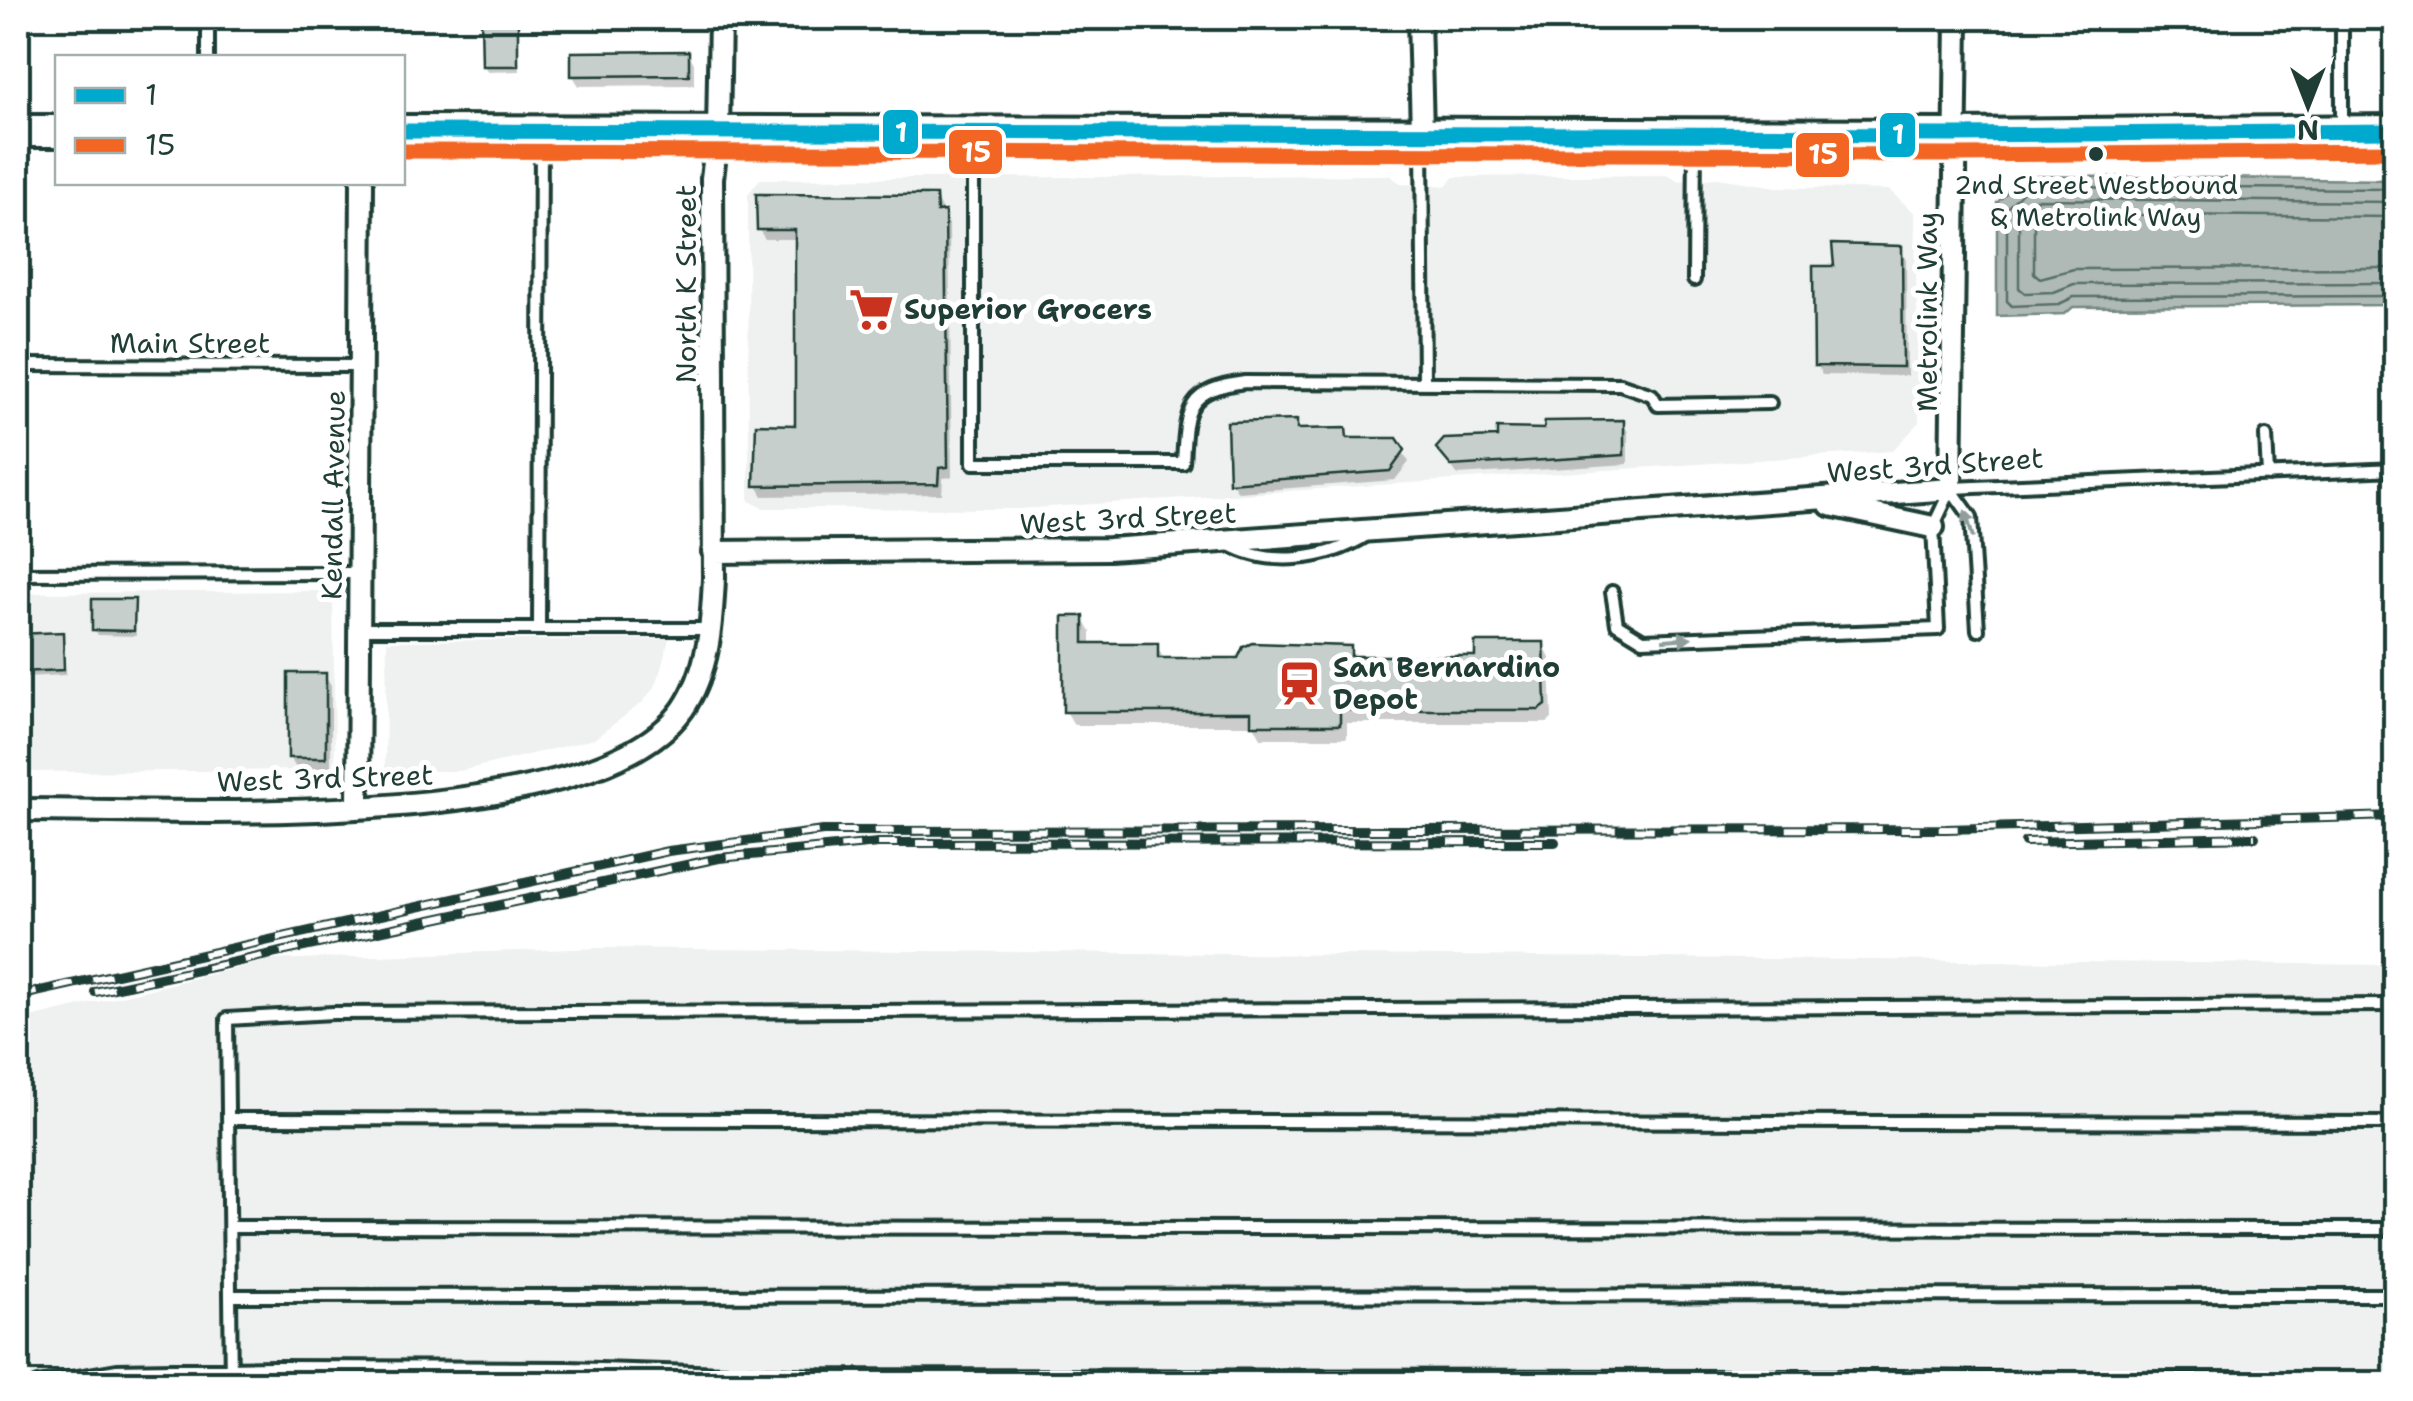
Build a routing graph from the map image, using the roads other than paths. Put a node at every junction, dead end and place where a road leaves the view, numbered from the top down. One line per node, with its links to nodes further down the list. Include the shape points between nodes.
1 (208, 18): 6 (lane)
2 (720, 18): 13 (street, North K Street)
3 (1419, 18): 10 (street)
4 (1957, 18): 17 (street, Metrolink Way)
5 (2342, 18): 15 (lane)
6 (208, 55)
7 (18, 131): 8 (main road)
8 (55, 131)
9 (405, 131): 12 (main road)
10 (1422, 131): 14 (main road); 16 (main road); 22 (lane)
11 (2396, 131): 15 (main road)
12 (541, 132): 13 (main road); 35 (lane)
13 (718, 132): 14 (main road); 30 (street, North K Street, via 712,178)
14 (973, 132): 22 (lane, via 974,463 1182,464 1186,411 1198,396 1223,384)
15 (2342, 132): 17 (main road)
16 (1695, 133): 17 (main road); 19 (lane)
17 (1955, 135): 27 (street, Metrolink Way)
18 (362, 185): 21 (street, Kendall Avenue)
19 (1694, 280)
20 (18, 365): 21 (lane, Main Street)
21 (362, 366): 31 (street, Kendall Avenue)
22 (1424, 382): 23 (lane, via 1620,384 1658,405)
23 (1770, 403)
24 (2266, 436): 26 (lane)
25 (2396, 469): 26 (lane, West 3rd Street)
26 (2268, 475): 27 (lane, West 3rd Street)
27 (1952, 488): 28 (street, West 3rd Street); 29 (lane, Metrolink Way); 37 (lane, Metrolink Way, one-way to 27, via 1973,524)
28 (1818, 502): 29 (street); 30 (street, West 3rd Street, via 1033,553)
29 (1933, 527): 33 (lane, Metrolink Way, one-way to 29, via 1617,624 1643,640 1938,629)
30 (713, 552): 36 (street, West 3rd Street)
31 (360, 573): 32 (lane); 34 (street, Kendall Avenue)
32 (18, 574)
33 (1612, 592)
34 (360, 629): 35 (lane); 38 (street, Kendall Avenue)
35 (540, 629): 36 (lane)
36 (711, 629): 38 (street, West 3rd Street, via 684,708 666,728 607,765 434,805)
37 (1978, 630)
38 (358, 808): 39 (street, West 3rd Street)
39 (18, 810)
40 (2396, 1005): 41 (lane, via 316,1014 227,1019)
41 (230, 1120): 42 (lane); 43 (lane)
42 (2396, 1123)
43 (230, 1228): 44 (lane); 46 (lane)
44 (2396, 1229)
45 (2396, 1295): 46 (lane)
46 (231, 1296): 47 (lane)
47 (232, 1368): 48 (lane); 49 (lane, via 89,1372); 50 (lane)
48 (2396, 1382)
49 (37, 1384)
50 (232, 1384)

